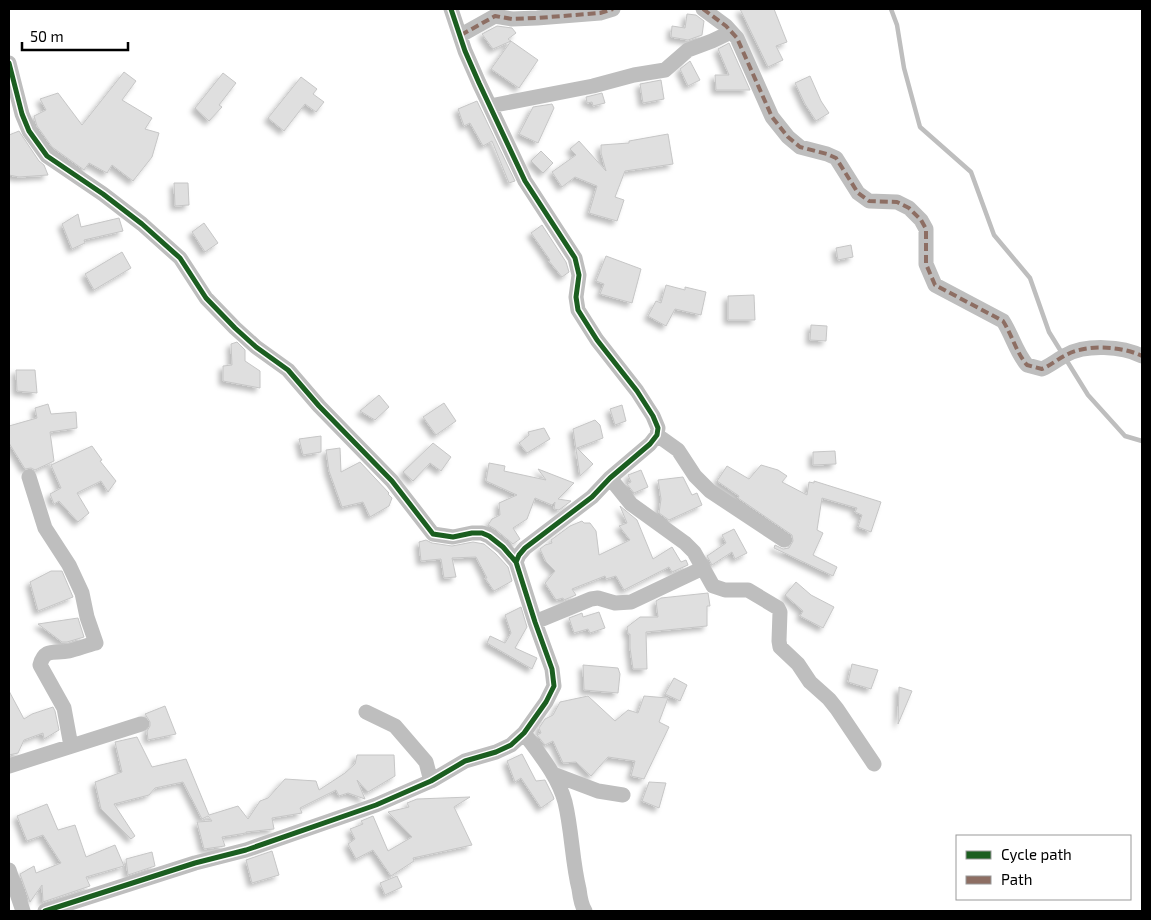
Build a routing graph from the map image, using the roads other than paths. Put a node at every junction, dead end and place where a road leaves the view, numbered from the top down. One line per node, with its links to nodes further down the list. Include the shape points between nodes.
1 (451, 9): 5 (street)
2 (613, 9): 5 (street, via 537,18 495,16)
3 (703, 9): 4 (street)
4 (731, 32): 7 (street, via 688,50 665,70); 8 (street, via 737,38 772,117 788,138 800,147 836,158 858,193 868,201 897,202 909,208 926,229 926,264 935,285 1003,321 1027,365 1042,369 1066,354 1082,349 1117,348)
5 (461, 35): 7 (street)
6 (9, 63): 13 (street, via 22,114 29,131 47,156 103,194 180,258 206,298 256,347 288,370 392,482 433,534 453,537 482,533 503,547)
7 (490, 106): 9 (street, via 525,181 575,258 579,274 578,310 653,416 658,428)
8 (1142, 356)
9 (657, 436): 11 (street); 12 (street, via 678,450 695,476 710,491)
10 (29, 477): 19 (street, via 45,528 69,565 82,593 96,643 68,651 50,651 40,665 64,708)
11 (610, 478): 13 (street, via 592,497 525,548); 14 (street, via 631,504 685,542)
12 (784, 540)
13 (516, 562): 15 (street)
14 (703, 568): 15 (street, via 631,602 591,599); 20 (street, via 713,586 748,590 778,608 780,647 837,709)
15 (535, 622): 18 (street, via 552,669 554,686)
16 (366, 712): 23 (street, via 395,726 426,762)
17 (141, 724): 19 (street)
18 (524, 733): 22 (street); 23 (street, via 511,745 465,761)
19 (71, 746): 21 (street)
20 (874, 764)
21 (9, 766)
22 (553, 774): 24 (street, via 598,791); 28 (street, via 565,804 574,871)
23 (431, 781): 27 (street, via 303,831)
24 (623, 795)
25 (9, 870): 26 (street)
26 (23, 911)
27 (45, 911)
28 (585, 911)

